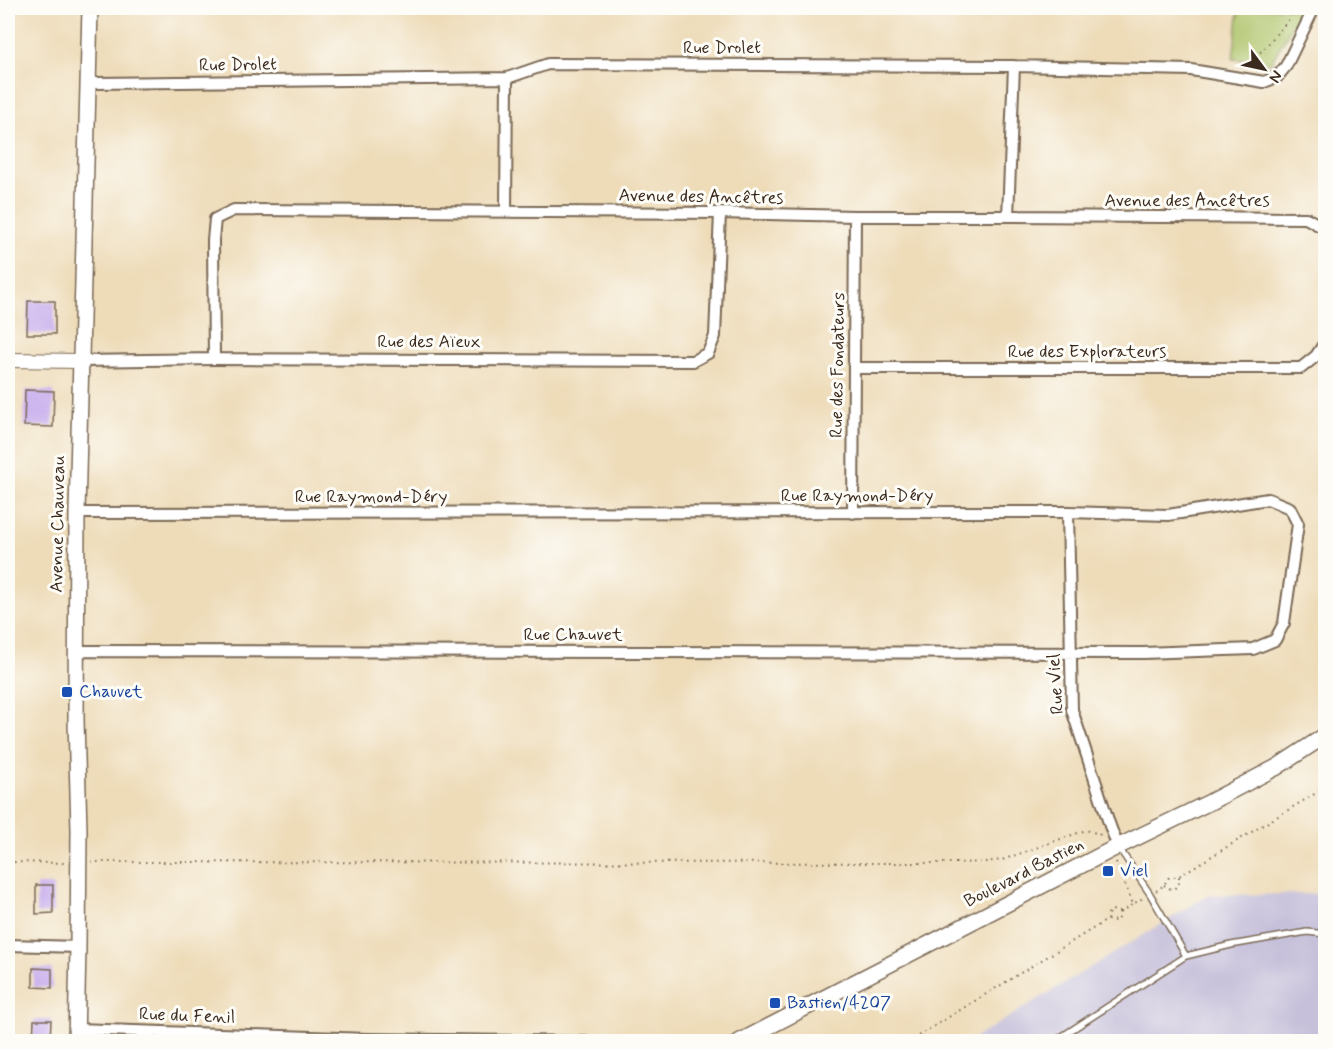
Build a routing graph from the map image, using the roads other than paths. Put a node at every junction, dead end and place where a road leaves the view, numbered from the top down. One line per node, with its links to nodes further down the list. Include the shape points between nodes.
1 (90, 8): 5 (main road, Avenue Chauveau)
2 (1314, 8): 3 (street, Rue Drolet, via 1286,66 1277,77 1264,82 1191,70)
3 (1014, 66): 4 (street, Rue Drolet, via 548,64); 9 (street)
4 (507, 78): 5 (street, Rue Drolet); 6 (street)
5 (88, 81): 14 (main road, Avenue Chauveau)
6 (506, 211): 7 (street, Avenue des Ancêtres); 12 (street, Avenue des Ancêtres, via 234,210 215,219)
7 (720, 213): 8 (street, Avenue des Ancêtres); 12 (street, Rue des Aïeux, via 715,336 708,353 693,361)
8 (855, 216): 9 (street, Avenue des Ancêtres); 15 (street, Rue des Fondateurs)
9 (1008, 216): 10 (street, Avenue des Ancêtres, via 1306,218)
10 (1326, 230)
11 (1326, 341): 15 (street, Rue des Explorateurs, via 1301,368)
12 (214, 359): 14 (street, Rue des Aïeux)
13 (8, 360): 14 (street, Rue des Aïeux)
14 (80, 361): 17 (main road, Avenue Chauveau)
15 (854, 368): 18 (street, Rue des Fondateurs)
16 (1068, 512): 18 (street, Rue Raymond-Déry); 19 (street, Rue Viel); 19 (street, Rue Raymond-Déry, via 1168,515 1268,499 1290,508 1298,524 1284,623 1275,640 1253,649)
17 (77, 513): 18 (street, Rue Raymond-Déry); 20 (main road, Avenue Chauveau)
18 (853, 513)
19 (1071, 652): 20 (street, Rue Chauvet); 22 (street, Rue Viel, via 1072,710)
20 (76, 654): 25 (main road, Avenue Chauveau)
21 (1326, 735): 22 (main road, Boulevard Bastien, via 1278,767)
22 (1114, 849): 26 (lane, via 1150,894); 29 (main road, Boulevard Bastien)
23 (1326, 934): 26 (lane, via 1307,932)
24 (8, 945): 25 (street)
25 (78, 947): 27 (main road, Avenue Chauveau)
26 (1186, 956): 30 (lane)
27 (76, 1035): 28 (street, Rue du Fenil)
28 (585, 1041)
29 (739, 1041)
30 (1053, 1041)

